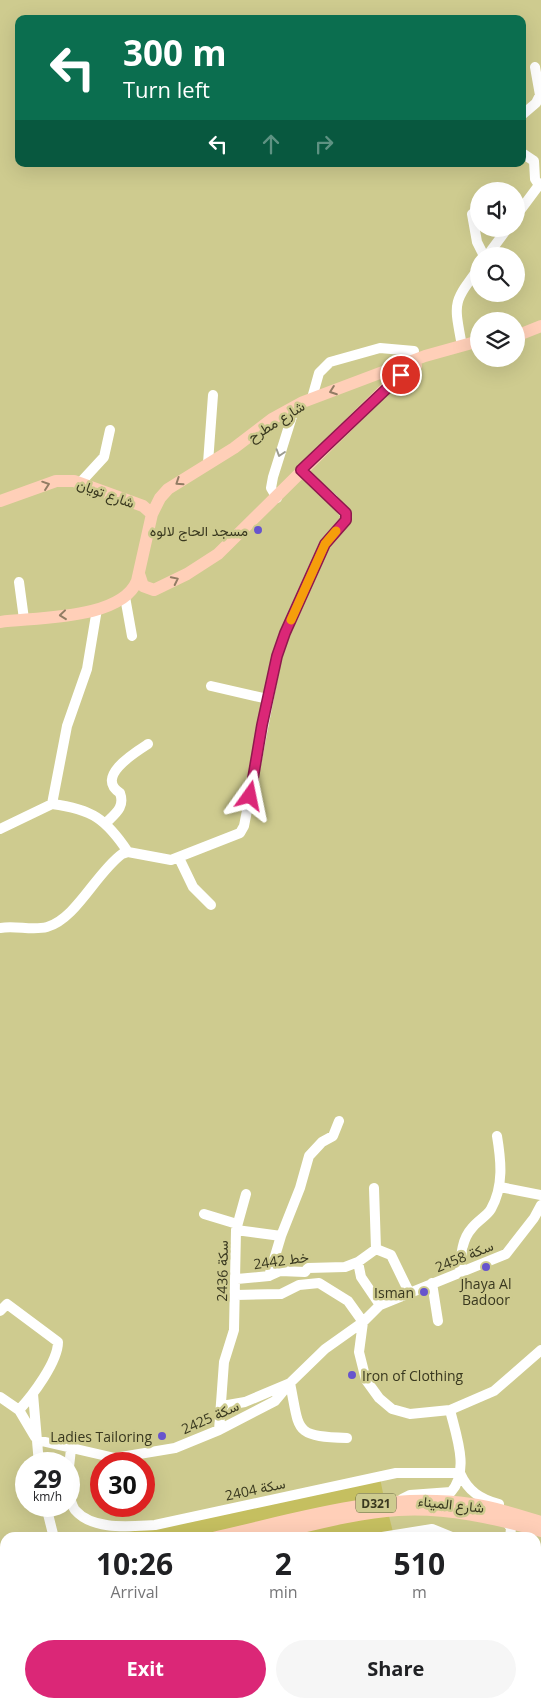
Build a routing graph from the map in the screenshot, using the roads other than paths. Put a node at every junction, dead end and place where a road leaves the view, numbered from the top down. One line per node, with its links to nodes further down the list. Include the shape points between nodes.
1 (535, 67): 2 (street, via 540,95)
2 (526, 112)
3 (526, 156): 4 (street, via 534,161 535,179)
4 (540, 184): 5 (street)
5 (525, 204)
6 (501, 237): 7 (street)
7 (493, 247)
8 (470, 282): 14 (street, via 455,310)
9 (541, 320): 10 (main road)
10 (525, 326)
11 (541, 326): 12 (main road)
12 (525, 332)
13 (470, 344): 14 (main road, شارع مطرح)
14 (462, 346): 16 (main road, شارع مطرح)
15 (470, 351): 19 (main road, via 417,366 401,375)
16 (420, 353): 17 (main road, شارع مطرح); 20 (street, via 380,348 330,362 319,373)
17 (366, 379): 19 (main road, via 374,383); 20 (main road, شارع مطرح, one-way to 20)
18 (213, 395): 23 (street)
19 (378, 396): 24 (main road)
20 (312, 398): 21 (main road, شارع مطرح)
21 (295, 407): 23 (main road, شارع مطرح); 26 (street, one-way to 26, via 273,477 271,488)
22 (110, 430): 25 (street, via 104,457)
23 (208, 464): 28 (main road, شارع مطرح, one-way to 28, via 164,493)
24 (301, 470): 26 (main road); 37 (street, via 333,499 347,517 325,544 285,633)
25 (80, 483): 27 (main road, شارع تويان, one-way to 25, via 56,481); 28 (main road, شارع تويان, via 143,506)
26 (277, 498): 29 (main road, one-way to 26, via 141,583 150,590 187,574 227,547)
27 (0, 501)
28 (152, 514): 29 (main road, شارع مطرح)
29 (139, 574): 31 (main road, شارع مطرح, via 135,586)
30 (19, 582): 33 (street)
31 (125, 597): 32 (main road); 35 (street)
32 (98, 609): 33 (main road, one-way to 33); 39 (street, via 87,669 67,726)
33 (24, 619): 34 (main road)
34 (0, 622)
35 (132, 636)
36 (211, 686): 37 (street)
37 (268, 699): 43 (street, via 244,826 240,833)
38 (148, 744): 40 (street, via 128,757 111,777 122,804)
39 (52, 804): 40 (street, via 78,808); 41 (street)
40 (106, 823): 42 (street)
41 (0, 829)
42 (128, 852): 43 (street, via 162,860); 45 (street, via 117,858 70,914 57,923 46,928)
43 (179, 858): 44 (street, via 193,887)
44 (211, 905)
45 (0, 928)
46 (339, 1121): 55 (street, via 333,1136 309,1156)
47 (497, 1136): 48 (street, via 501,1161)
48 (500, 1187): 51 (street); 58 (street, via 491,1210 470,1229 461,1250)
49 (374, 1188): 56 (street)
50 (246, 1194): 54 (street)
51 (541, 1195)
52 (541, 1205): 58 (street, سكة 2458, via 506,1254)
53 (204, 1214): 54 (street)
54 (237, 1227): 55 (street, سكة 2436); 60 (street, سكة 2436)
55 (282, 1236): 59 (street)
56 (376, 1249): 57 (street); 62 (street, via 391,1255)
57 (358, 1262): 59 (street, 2442 خط, via 345,1267 308,1268 305,1272 280,1271); 64 (street, via 361,1277)
58 (460, 1273): 61 (street, سكة 2458)
59 (269, 1276): 60 (street, 2442 خط)
60 (236, 1279): 63 (street, سكة 2436)
61 (432, 1284): 62 (street, سكة 2458); 66 (street, سكة 2458)
62 (409, 1292): 64 (street, سكة 2458)
63 (236, 1295): 67 (street, via 282,1294 300,1285 319,1283 348,1300); 72 (street, سكة 2436, via 234,1330 224,1362)
64 (380, 1305): 67 (street, سكة 2458)
65 (0, 1311): 70 (street, via 8,1304 58,1342 56,1353)
66 (438, 1321)
67 (363, 1322): 69 (street, سكة 2425, via 325,1349); 74 (street, via 359,1352 362,1368 379,1398 392,1409 410,1414)
68 (541, 1350): 74 (street, via 494,1391)
69 (290, 1383): 72 (street, via 245,1402); 75 (street, سكة 2425, via 275,1401); 76 (street, via 299,1426 312,1436)
70 (33, 1394): 73 (street); 77 (street)
71 (0, 1397): 73 (street)
72 (222, 1406): 75 (street, سكة 2436)
73 (19, 1410): 77 (street)
74 (450, 1410): 81 (street, via 460,1452)
75 (219, 1430): 78 (street, سكة 2425, via 175,1448 115,1458)
76 (347, 1438)
77 (37, 1440): 78 (street, سكة 2425); 79 (street)
78 (71, 1449): 80 (street)
79 (38, 1452)
80 (71, 1452)
81 (460, 1473): 82 (street, via 458,1485 451,1492 410,1495); 83 (street, سكة 2404, via 396,1473 154,1525 122,1526 92,1521); 87 (street, via 475,1494 520,1510)
82 (398, 1500): 87 (main road, شارع الميناء / D321, via 473,1504); 91 (main road, شارع الميناء / D321)
83 (80, 1513)
84 (48, 1517): 85 (street)
85 (48, 1520): 89 (street); 90 (street)
86 (506, 1521): 88 (main road, شارع الميناء / D321); 92 (main road, شارع الميناء / D321, via 458,1512 398,1510); 95 (street)
87 (541, 1522)
88 (541, 1531)
89 (47, 1532)
90 (52, 1532)
91 (240, 1532)
92 (283, 1532)
93 (410, 1532): 94 (street, via 432,1528)
94 (441, 1532)
95 (511, 1532)

